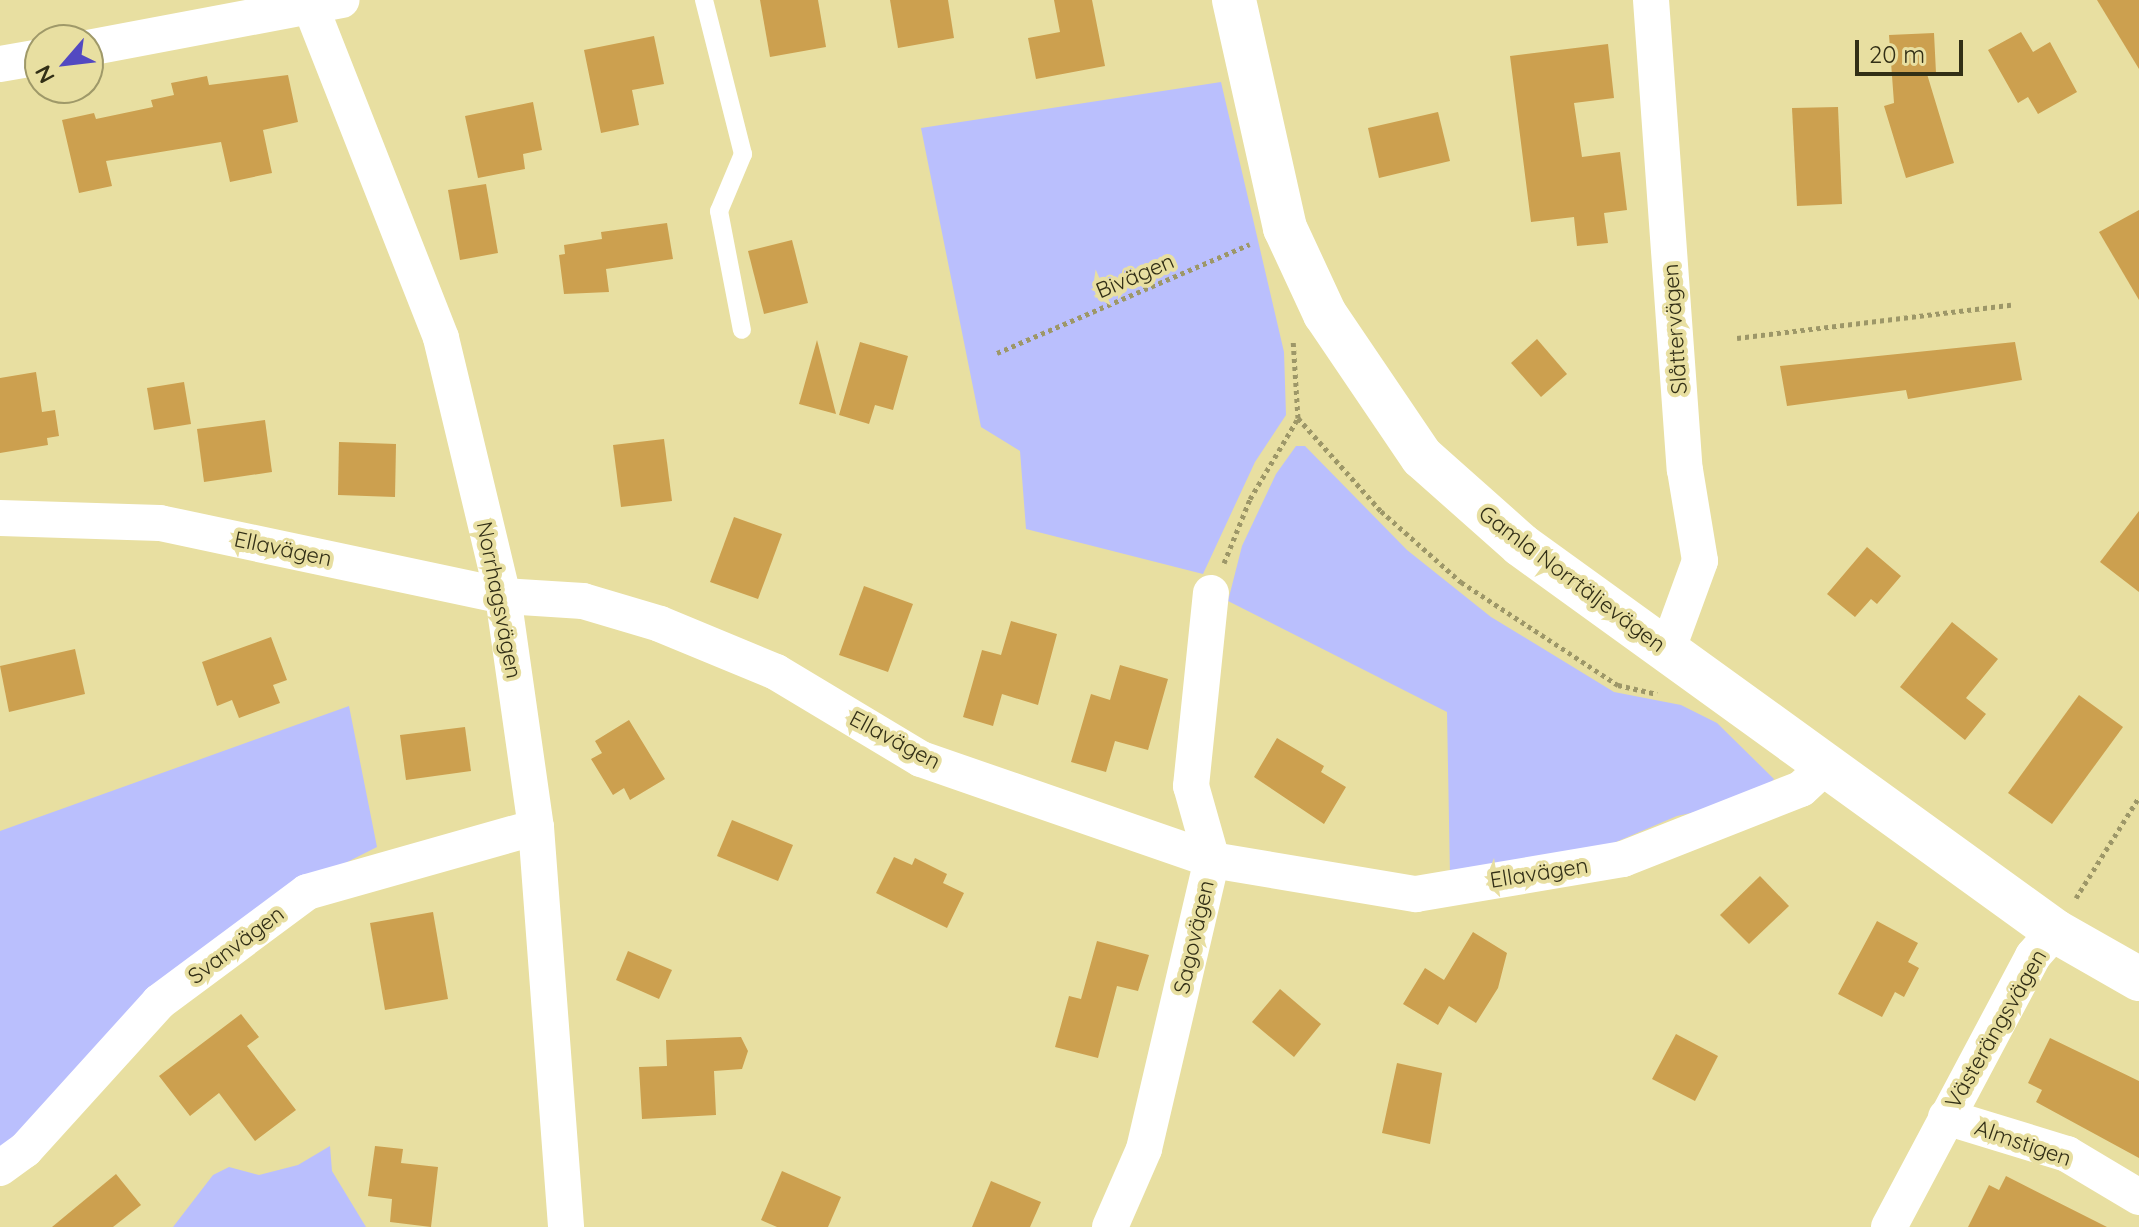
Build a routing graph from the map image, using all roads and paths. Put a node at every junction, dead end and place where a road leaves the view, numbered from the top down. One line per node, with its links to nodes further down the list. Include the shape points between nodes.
1 (704, 0): 10 (lane, via 743,154 719,211)
2 (1234, 0): 8 (street, Gamla Norrtäljevägen)
3 (1651, 0): 17 (street, Slåttervägen, via 1685,470 1700,561)
4 (320, 2): 5 (street); 16 (street, Norrhagsvägen, via 441,338)
5 (104, 45)
6 (24, 60): 7 (street)
7 (0, 64)
8 (1285, 228): 12 (path, Bivägen); 17 (street, Gamla Norrtäljevägen, via 1325,314 1422,457 1521,545)
9 (2011, 305): 11 (path)
10 (742, 330)
11 (1737, 338)
12 (997, 353)
13 (1298, 418): 15 (path, via 1250,499)
14 (0, 518): 16 (street, Ellavägen, via 160,523)
15 (1211, 593): 21 (street, Sagovägen, via 1191,786)
16 (503, 596): 20 (street, Norrhagsvägen); 21 (street, Ellavägen, via 583,601 660,624 776,672 921,759)
17 (1667, 651): 18 (street, Gamla Norrtäljevägen)
18 (1826, 766): 21 (street, Ellavägen, via 1801,789 1623,859 1416,894); 22 (street, Gamla Norrtäljevägen)
19 (2139, 797): 22 (path, Västerängsvägen)
20 (536, 827): 25 (street, Svanvägen, via 307,892 159,1002 25,1150); 28 (street, Norrhagsvägen)
21 (1212, 860): 27 (street, Sagovägen, via 1144,1149)
22 (2055, 931): 23 (street, Gamla Norrtäljevägen); 24 (street, Västerängsvägen, via 2033,956)
23 (2139, 979)
24 (1946, 1117): 26 (street, Almstigen, via 2067,1154); 29 (street, Västerängsvägen)
25 (0, 1168)
26 (2139, 1197)
27 (1115, 1225)
28 (566, 1227)
29 (1889, 1227)

